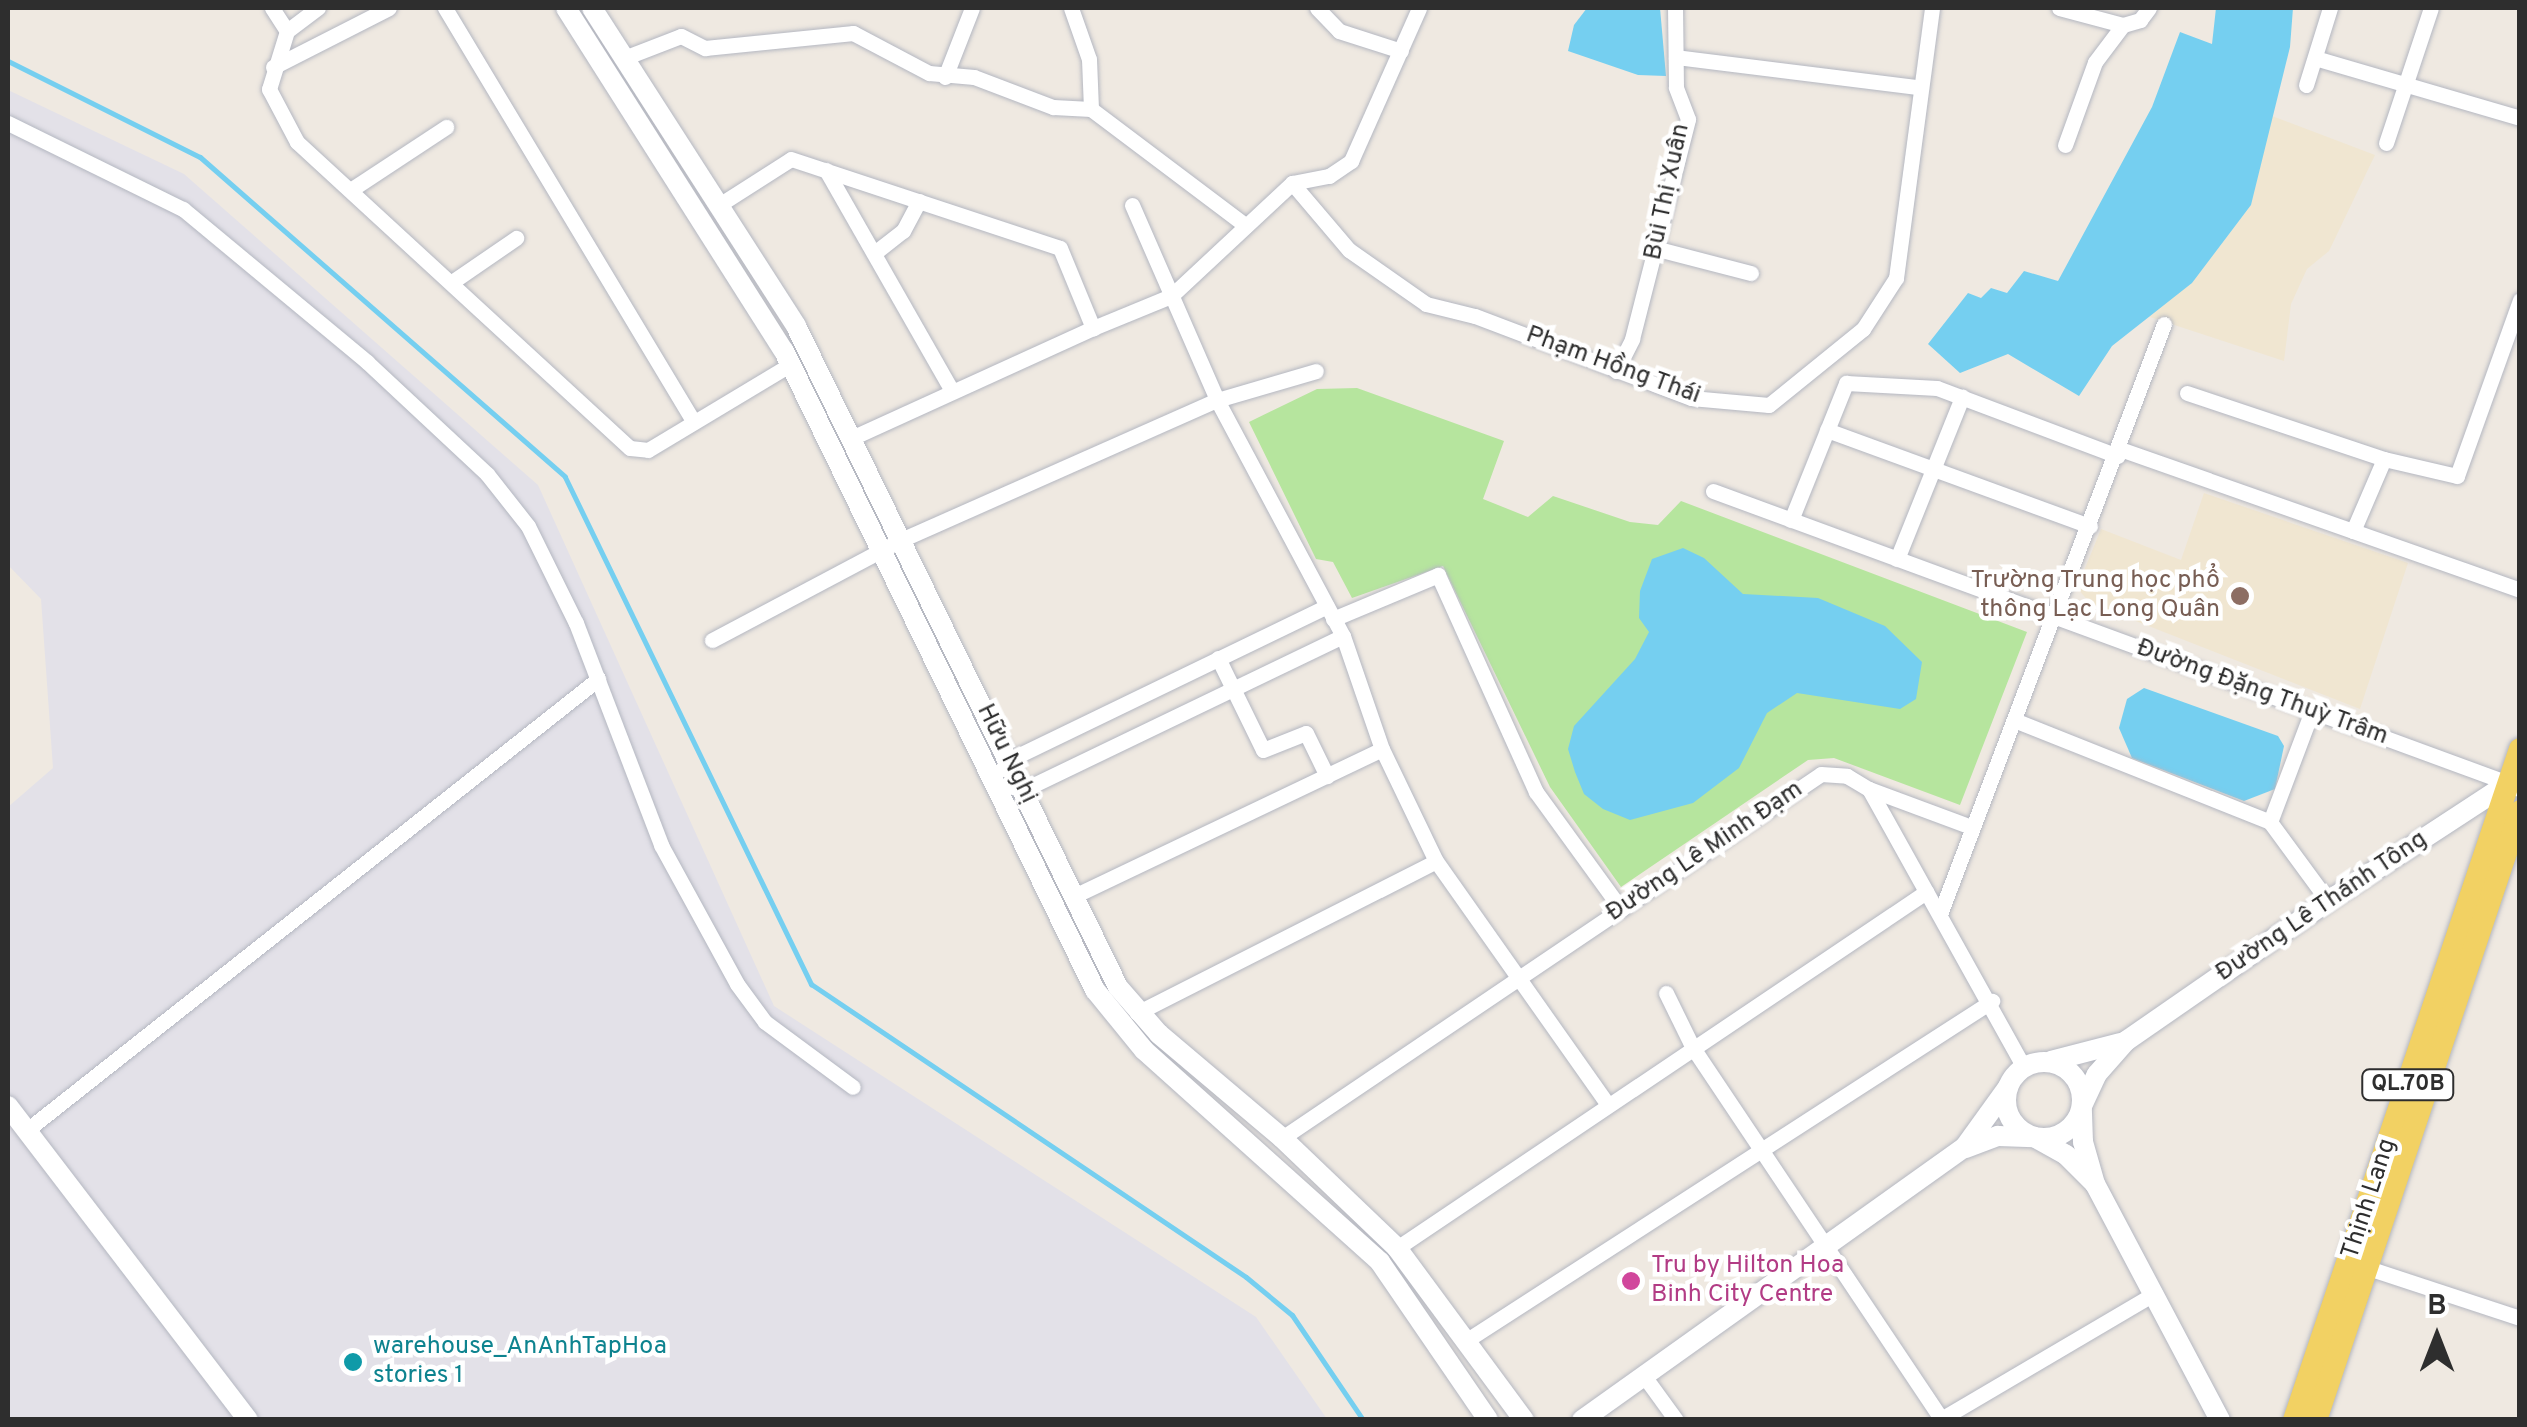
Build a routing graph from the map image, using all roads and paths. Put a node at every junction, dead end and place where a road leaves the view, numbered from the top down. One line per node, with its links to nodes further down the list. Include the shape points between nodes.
1 (272, 8): 18 (street)
2 (318, 8): 18 (street)
3 (389, 8): 23 (street)
4 (446, 8): 61 (street)
5 (566, 8): 51 (main road, Hữu Nghị)
6 (592, 8): 21 (main road, Hữu Nghị)
7 (972, 8): 24 (street)
8 (1071, 8): 28 (street, via 1090,59)
9 (1316, 8): 19 (street, via 1339,31)
10 (1418, 8): 19 (street)
11 (1675, 8): 20 (street, Bùi Thị Xuân)
12 (1932, 8): 27 (street, Phạm Hồng Thái)
13 (2059, 8): 17 (street)
14 (2149, 8): 17 (street, via 2140,20)
15 (2330, 8): 22 (street)
16 (2431, 8): 26 (street)
17 (2123, 25): 33 (street, via 2095,62)
18 (286, 31): 23 (street)
19 (1401, 51): 35 (street, via 1351,161 1329,176)
20 (1676, 57): 27 (street); 42 (street, Bùi Thị Xuân, via 1676,87 1688,119)
21 (624, 58): 24 (street, via 681,36 704,48 853,33); 38 (main road, Hữu Nghị)
22 (2316, 58): 25 (street); 26 (street)
23 (273, 67): 36 (street, via 269,88 276,112 297,142)
24 (945, 77): 28 (street, via 974,77 1053,107)
25 (2306, 85)
26 (2405, 85): 29 (street); 32 (street)
27 (1916, 87): 50 (street, Phạm Hồng Thái, via 1896,278 1863,328)
28 (1092, 109): 40 (street)
29 (2520, 118)
30 (8, 123): 80 (street, via 183,209 367,362 488,474 528,526)
31 (446, 127): 36 (street)
32 (2386, 144)
33 (2066, 145)
34 (826, 170): 37 (street); 38 (street, via 791,159); 43 (street)
35 (1292, 184): 40 (street); 53 (street, Phạm Hồng Thái, via 1349,250 1426,304)
36 (352, 189): 45 (street)
37 (919, 201): 43 (street, via 903,232); 49 (street, via 1060,248)
38 (720, 205): 58 (main road, Hữu Nghị)
39 (1132, 205): 46 (street)
40 (1246, 226): 46 (street)
41 (516, 238): 45 (street)
42 (1658, 249): 44 (street); 53 (street, Bùi Thị Xuân)
43 (877, 251): 55 (street)
44 (1751, 272)
45 (452, 282): 61 (street, via 630,448 648,450)
46 (1171, 296): 49 (street); 59 (street)
47 (2520, 300): 65 (street, via 2457,476)
48 (2164, 324): 64 (street)
49 (1093, 328): 55 (street)
50 (1830, 360): 53 (street, Phạm Hồng Thái, via 1769,405 1690,398); 54 (street)
51 (790, 364): 60 (main road, Hữu Nghị); 61 (street)
52 (1316, 371): 59 (street)
53 (1616, 371)
54 (1846, 383): 57 (street, via 1915,384); 62 (street)
55 (952, 391): 63 (street)
56 (2186, 393): 65 (street)
57 (1962, 397): 64 (street); 66 (street)
58 (836, 399): 60 (main road); 63 (main road, Hữu Nghị)
59 (1216, 400): 71 (street); 75 (street)
60 (814, 412): 72 (main road, Hữu Nghị)
61 (693, 421)
62 (1827, 430): 66 (street); 68 (street)
63 (854, 437): 71 (main road, Hữu Nghị)
64 (2119, 453): 69 (street); 70 (street)
65 (2384, 459): 70 (street)
66 (1933, 469): 69 (street); 73 (street)
67 (1713, 492): 68 (street, Đường Đặng Thuỳ Trâm)
68 (1791, 520): 73 (street, Đường Đặng Thuỳ Trâm)
69 (2090, 526): 76 (street)
70 (2353, 530): 74 (street)
71 (903, 539): 72 (street); 88 (main road, Hữu Nghị)
72 (883, 549): 78 (street); 90 (main road, Hữu Nghị)
73 (1897, 560): 76 (street, Đường Đặng Thuỳ Trâm)
74 (2520, 590)
75 (1330, 612): 77 (street); 79 (street); 101 (street, via 1438,576 1536,792)
76 (2054, 618): 82 (street, Đường Đặng Thuỳ Trâm); 84 (street)
77 (1343, 636): 81 (street); 86 (street)
78 (712, 640)
79 (1218, 658): 81 (street); 83 (street)
80 (598, 680): 112 (street, via 661,845 737,984 765,1022); 116 (street)
81 (1236, 691): 85 (street); 89 (street, via 1263,750 1306,733)
82 (2312, 711): 91 (street, Đường Đặng Thuỳ Trâm); 95 (street)
83 (1108, 712): 85 (street); 88 (street)
84 (2014, 720): 95 (street); 96 (street)
85 (1123, 744): 93 (street)
86 (1382, 749): 89 (street); 97 (street)
87 (2520, 749): 91 (main road, Thịnh Lang / QL.70B)
88 (1009, 760): 90 (street); 93 (main road, Hữu Nghị)
89 (1327, 776): 99 (street)
90 (995, 781): 93 (street); 123 (main road, Hữu Nghị, via 1116,1020)
91 (2514, 785): 100 (main road, Đường Lê Thánh Tông); 138 (main road, Thịnh Lang / QL.70B)
92 (1870, 789): 96 (street); 98 (street); 101 (street, Đường Lê Minh Đạm, via 1847,776 1821,774)
93 (1023, 790): 99 (main road, Hữu Nghị)
94 (2520, 811): 126 (main road, Thịnh Lang / QL.70B)
95 (2270, 822): 100 (street)
96 (1972, 827): 102 (street)
97 (1436, 861): 103 (street); 106 (street)
98 (1926, 892): 102 (street); 108 (street)
99 (1074, 896): 106 (main road, Hữu Nghị)
100 (2328, 901): 107 (main road, Đường Lê Thánh Tông)
101 (1621, 909): 103 (street, Đường Lê Minh Đạm)
102 (1940, 914): 105 (street)
103 (1516, 979): 113 (street); 118 (street, Đường Lê Minh Đạm)
104 (1666, 993): 108 (street)
105 (1992, 1001): 110 (street); 120 (street)
106 (1137, 1013): 118 (main road, Hữu Nghị)
107 (2126, 1041): 109 (main road, Đường Lê Thánh Tông); 115 (main road, Đường Lê Thánh Tông, via 2097,1074)
108 (1693, 1048): 113 (street); 120 (street)
109 (2048, 1061): 110 (main road); 115 (main road, via 2078,1082)
110 (2024, 1067): 111 (main road)
111 (2008, 1086): 117 (main road, via 2007,1112); 119 (main road)
112 (853, 1087)
113 (1607, 1103): 125 (street)
114 (8, 1106): 116 (main road)
115 (2082, 1106): 117 (main road, via 2070,1128); 121 (main road, via 2082,1142)
116 (27, 1130): 133 (main road)
117 (2034, 1137): 119 (main road, via 1998,1136); 121 (main road, via 2066,1155)
118 (1282, 1138): 122 (main road, Hữu Nghị)
119 (1964, 1148): 124 (main road)
120 (1762, 1150): 124 (street); 129 (street)
121 (2095, 1184): 127 (main road)
122 (1337, 1190): 123 (main road); 125 (main road, Hữu Nghị)
123 (1322, 1208): 134 (main road, Hữu Nghị, via 1380,1262)
124 (1827, 1246): 130 (main road); 132 (street)
125 (1397, 1248): 129 (main road, Hữu Nghị)
126 (2368, 1268): 128 (street); 139 (main road, Thịnh Lang / QL.70B)
127 (2155, 1293): 131 (main road); 132 (street)
128 (2520, 1318)
129 (1464, 1342): 135 (main road, Hữu Nghị)
130 (1644, 1376): 136 (main road); 137 (street)
131 (2222, 1415)
132 (1942, 1419)
133 (248, 1420)
134 (1488, 1420)
135 (1524, 1420)
136 (1582, 1420)
137 (1676, 1420)
138 (2294, 1420)
139 (2316, 1420)

